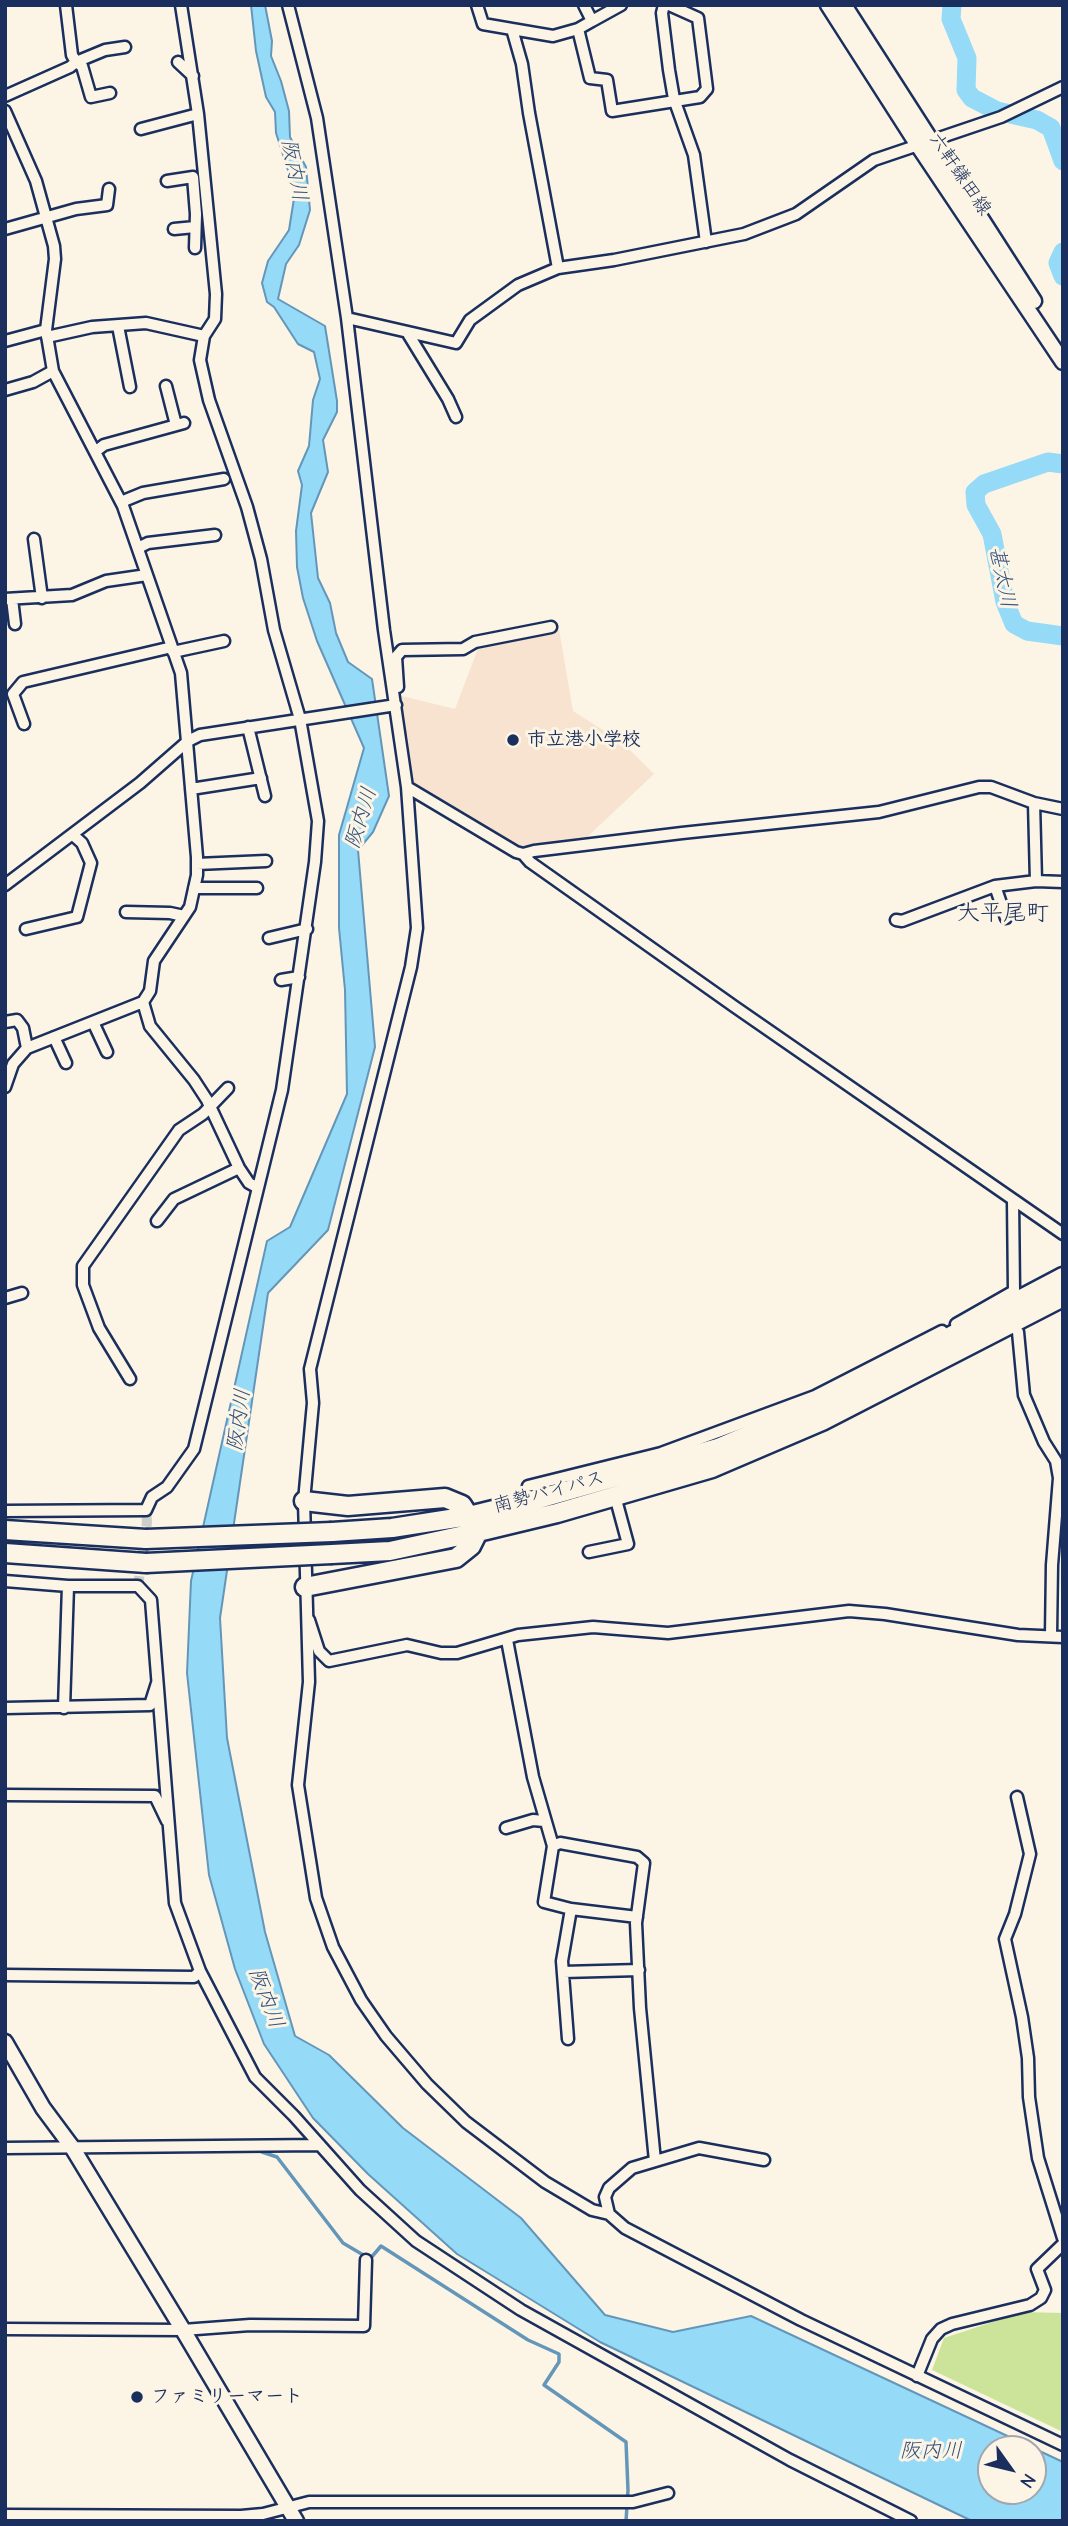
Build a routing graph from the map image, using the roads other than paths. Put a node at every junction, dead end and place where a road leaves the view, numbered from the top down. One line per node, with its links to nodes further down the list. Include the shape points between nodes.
1 (66, 5): 14 (street)
2 (181, 5): 16 (street)
3 (288, 5): 35 (street, via 317,118)
4 (477, 5): 11 (street, via 483,24)
5 (584, 5): 10 (street)
6 (621, 5): 10 (street)
7 (667, 5): 20 (street, via 662,13); 20 (street, via 698,18 707,89 699,97)
8 (828, 5): 24 (main road, 六軒鎌田線)
9 (844, 5): 24 (main road, 六軒鎌田線)
10 (592, 20): 12 (street)
11 (512, 29): 12 (street, via 553,36); 34 (street)
12 (578, 29): 20 (street, via 590,78 607,80 612,110)
13 (125, 47): 14 (street)
14 (76, 62): 18 (street, via 82,66 91,97); 19 (street)
15 (178, 62): 16 (street)
16 (193, 76): 22 (street)
17 (1063, 87): 24 (street, via 1001,117)
18 (110, 93)
19 (5, 96)
20 (674, 99): 32 (street, via 694,155)
21 (5, 111): 28 (street)
22 (198, 114): 23 (street); 27 (street)
23 (141, 129)
24 (923, 142): 32 (street, via 874,160 796,214 744,234); 41 (main road, 六軒鎌田線); 42 (main road, 六軒鎌田線)
25 (167, 181): 27 (street, via 192,177)
26 (109, 189): 28 (street, via 107,205)
27 (202, 214): 29 (street); 39 (street, via 216,294 215,319)
28 (48, 216): 30 (street); 38 (street, via 55,259)
29 (195, 227): 31 (street); 33 (street)
30 (5, 229)
31 (174, 229)
32 (706, 242): 34 (street)
33 (195, 248)
34 (558, 268): 37 (street, via 518,285 470,320 456,343)
35 (347, 318): 37 (street); 63 (street)
36 (118, 326): 38 (street); 39 (street, via 146,323); 45 (street)
37 (407, 332): 47 (street)
38 (46, 334): 40 (street); 43 (street)
39 (204, 336): 65 (street, via 200,360 204,383 250,520 274,630)
40 (5, 341)
41 (1063, 346)
42 (1063, 362)
43 (53, 371): 46 (street); 48 (street)
44 (166, 386): 48 (street, via 180,424)
45 (130, 387)
46 (5, 390)
47 (456, 417)
48 (96, 451): 50 (street)
49 (224, 480): 50 (street, via 143,493)
50 (121, 502): 53 (street)
51 (215, 535): 53 (street)
52 (34, 540): 55 (street)
53 (138, 548): 54 (street)
54 (147, 575): 55 (street, via 106,581 72,595); 60 (street)
55 (41, 598): 56 (street)
56 (8, 599): 57 (street)
57 (15, 624)
58 (551, 627): 63 (street, via 475,642 463,649 402,650 396,657 399,686)
59 (223, 641): 60 (street)
60 (173, 650): 62 (street, via 23,682); 68 (street, via 181,673)
61 (5, 686): 62 (street)
62 (19, 687): 66 (street, via 13,694)
63 (394, 691): 64 (street)
64 (392, 705): 65 (street); 70 (street)
65 (303, 719): 67 (street); 90 (street, via 318,821)
66 (24, 724)
67 (248, 727): 68 (street); 69 (street)
68 (188, 741): 71 (street); 75 (street)
69 (261, 778): 71 (street); 72 (street)
70 (407, 786): 76 (street); 118 (street, via 417,928 310,1370 313,1403)
71 (191, 789): 78 (street)
72 (265, 796)
73 (1034, 803): 74 (street); 76 (street, via 979,787 879,812); 79 (street)
74 (1063, 809)
75 (73, 835): 80 (street); 89 (street, via 91,863 77,917)
76 (523, 854): 107 (street)
77 (266, 861): 78 (street)
78 (197, 864): 83 (street)
79 (1036, 881): 81 (street); 82 (street)
80 (5, 885)
81 (1062, 885)
82 (995, 886): 87 (street); 88 (street)
83 (194, 888): 84 (street); 86 (street)
84 (257, 888)
85 (126, 912): 86 (street)
86 (184, 916): 94 (street, via 154,961 150,991)
87 (1006, 918)
88 (896, 920)
89 (26, 929)
90 (307, 929): 91 (street); 92 (street)
91 (269, 938)
92 (299, 976): 93 (street); 106 (street, via 282,1090)
93 (281, 980)
94 (143, 1002): 96 (street); 104 (street, via 150,1026)
95 (5, 1022): 98 (street, via 17,1020)
96 (93, 1022): 97 (street); 99 (street)
97 (54, 1037): 98 (street); 101 (street)
98 (27, 1048): 100 (street)
99 (107, 1052)
100 (9, 1063): 102 (street)
101 (66, 1063)
102 (5, 1087)
103 (228, 1087): 104 (street)
104 (209, 1106): 105 (street); 115 (street, via 180,1130 83,1266 83,1284 99,1328)
105 (239, 1168): 106 (street); 108 (street, via 174,1199)
106 (258, 1188): 119 (street, via 194,1449 167,1487 152,1497 146,1510)
107 (1013, 1200): 109 (street); 116 (street, via 1014,1291 815,1396 661,1453)
108 (157, 1221)
109 (1063, 1234)
110 (1063, 1278): 120 (highway, 南勢バイパス, via 826,1402 718,1448)
111 (22, 1293): 113 (street)
112 (1063, 1297): 117 (highway, 南勢バイパス, via 822,1421 712,1468)
113 (5, 1298)
114 (1018, 1332): 129 (street, via 1024,1395 1056,1461 1059,1478)
115 (130, 1380)
116 (528, 1486)
117 (615, 1496): 122 (highway, 南勢バイパス); 123 (street, via 628,1544)
118 (304, 1502): 120 (highway, via 348,1506 445,1498 462,1505); 127 (street)
119 (5, 1511)
120 (469, 1516): 121 (highway, 南勢バイパス, bridge, via 392,1528 146,1539)
121 (5, 1530)
122 (478, 1532): 124 (highway, 南勢バイパス, bridge, via 390,1551 146,1563); 127 (highway, via 471,1546 456,1558)
123 (589, 1552)
124 (5, 1553)
125 (5, 1581): 126 (street)
126 (68, 1586): 132 (street, via 138,1586 151,1600); 134 (street)
127 (305, 1587): 128 (street)
128 (307, 1617): 131 (street, via 319,1651 330,1661 407,1645 457,1653); 154 (street, via 309,1682 298,1784 316,1898 333,1947 386,2036 466,2122 545,2182 592,2210)
129 (1051, 1635): 130 (street); 131 (street, via 1018,1635 849,1611 668,1633 593,1627)
130 (1063, 1637)
131 (507, 1640): 137 (street)
132 (159, 1679): 134 (street, via 150,1705); 138 (street)
133 (5, 1708): 134 (street)
134 (64, 1708)
135 (5, 1795): 138 (street, via 155,1796)
136 (1017, 1797): 155 (street, via 1030,1854 1005,1939 1023,2017 1038,2158)
137 (544, 1821): 139 (street); 140 (street)
138 (170, 1828): 144 (street, via 175,1903)
139 (506, 1829)
140 (553, 1846): 141 (street, via 544,1902); 142 (street, via 560,1843 637,1857 644,1863)
141 (571, 1909): 142 (street); 145 (street)
142 (637, 1917): 143 (street)
143 (639, 1970): 145 (street); 153 (street)
144 (200, 1971): 146 (street, via 194,1977); 149 (street, via 255,2077)
145 (563, 1972): 147 (street)
146 (5, 1975)
147 (568, 2039)
148 (5, 2042): 150 (main road)
149 (320, 2145): 150 (street); 167 (street, via 360,2190 416,2241 521,2311 790,2460)
150 (72, 2147): 151 (street); 159 (main road)
151 (5, 2148)
152 (765, 2160): 153 (street, via 699,2148)
153 (655, 2161): 154 (street, via 632,2168 609,2188)
154 (609, 2214): 160 (street, via 625,2228)
155 (1063, 2238)
156 (1063, 2244): 160 (street, via 1037,2269 1045,2290 1041,2298 941,2329)
157 (366, 2260): 159 (street, via 364,2326 250,2325)
158 (5, 2329): 159 (street)
159 (183, 2330): 163 (main road)
160 (917, 2376): 161 (street)
161 (1063, 2445)
162 (668, 2493): 163 (street, via 633,2502 309,2502)
163 (287, 2506): 165 (street); 166 (main road)
164 (5, 2515): 165 (street)
165 (241, 2518)
166 (296, 2521)
167 (911, 2521)

